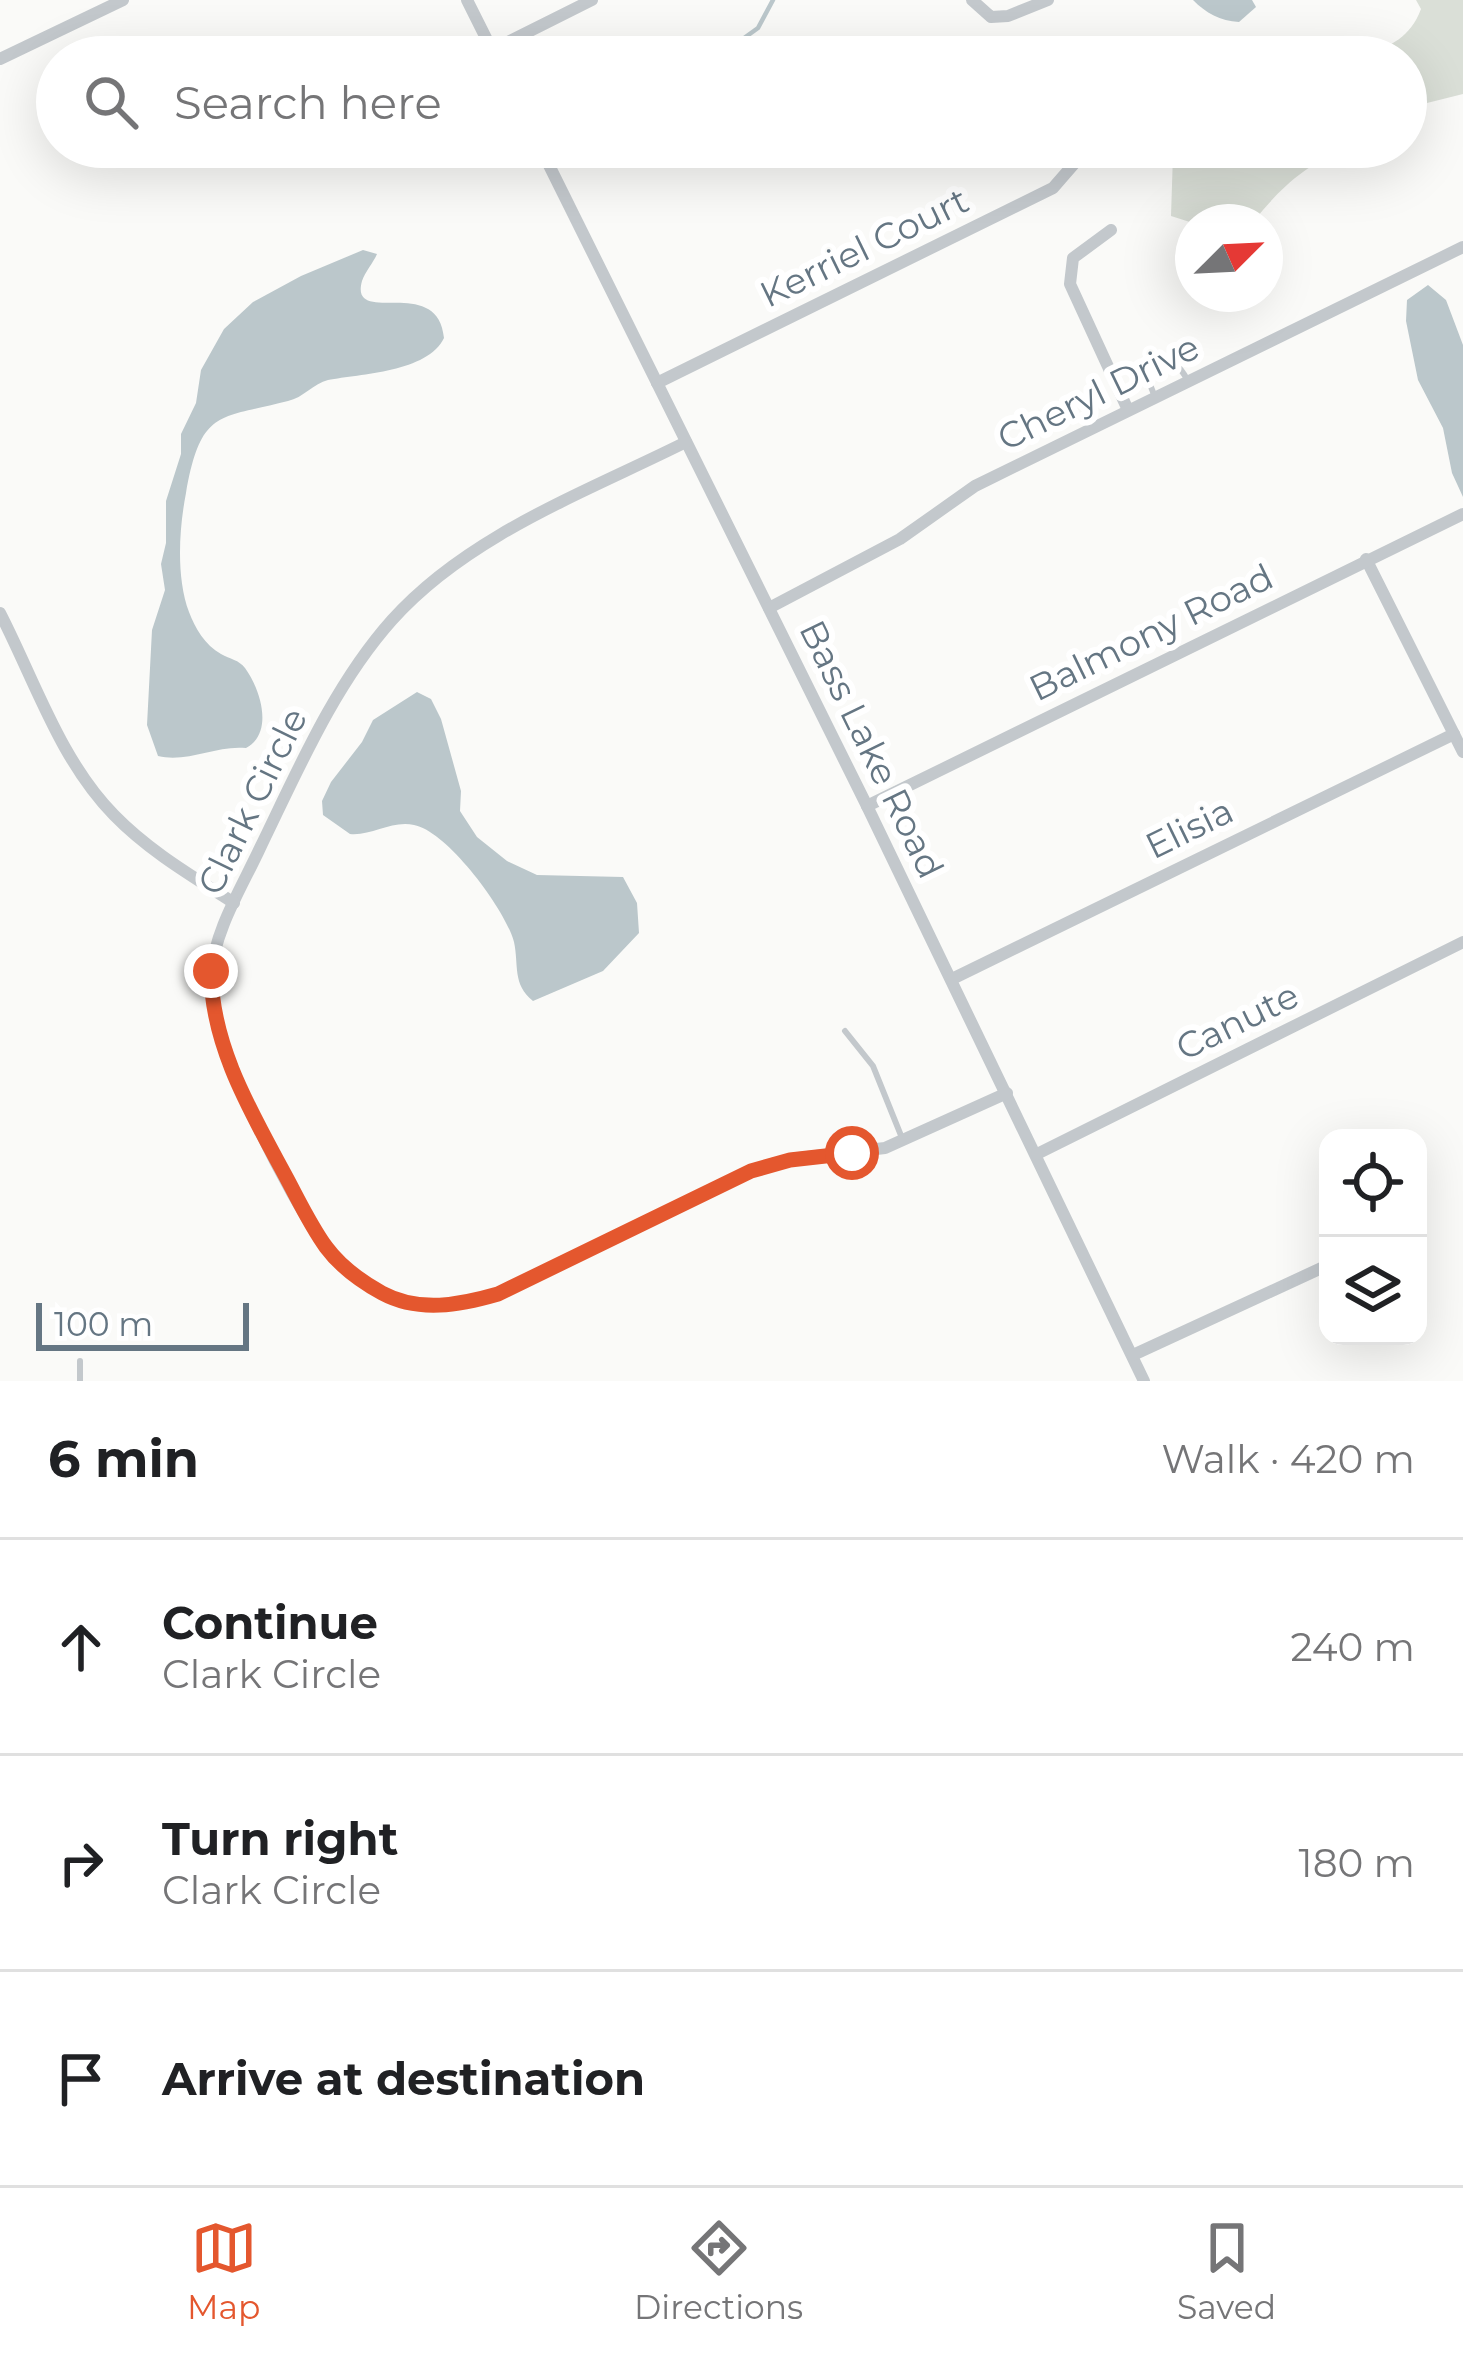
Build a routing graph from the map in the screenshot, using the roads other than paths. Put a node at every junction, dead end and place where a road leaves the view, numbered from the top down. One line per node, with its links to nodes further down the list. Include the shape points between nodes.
1 (123, 0): 6 (street)
2 (467, 0): 7 (street)
3 (592, 0): 8 (street)
4 (972, 0): 5 (street, via 991,17)
5 (1048, 0)
6 (48, 36)
7 (484, 36)
8 (526, 36)
9 (36, 42): 10 (street)
10 (0, 59)
11 (550, 168): 16 (street, Bass Lake Road)
12 (1071, 168): 16 (street, Kerriel Court, via 1053,188)
13 (1111, 230): 18 (street, via 1073,259 1070,284)
14 (1463, 247): 15 (street, Cheryl Drive)
15 (1188, 381): 17 (street, Cheryl Drive); 17 (lane, via 1164,356 1150,357 1145,372)
16 (657, 383): 19 (street, Bass Lake Road)
17 (1155, 397): 18 (street, Cheryl Drive)
18 (1128, 410): 22 (street, Cheryl Drive, via 975,486 900,539)
19 (686, 442): 22 (street, Bass Lake Road); 27 (street, Clark Circle, via 496,538 418,592 353,670)
20 (1463, 514): 21 (street, Balmony Road)
21 (1366, 560): 24 (street); 26 (street, Balmony Road)
22 (769, 608): 26 (street, Bass Lake Road)
23 (0, 614): 27 (street, via 74,763 112,814)
24 (1454, 734): 25 (street); 29 (street, Elisia)
25 (1463, 752)
26 (867, 806): 29 (street, Bass Lake Road)
27 (234, 903): 32 (street, Clark Circle, via 211,971 227,1056 327,1249 386,1296 428,1306 498,1294 751,1171)
28 (1463, 942): 33 (street, Canute)
29 (952, 979): 31 (street, Bass Lake Road)
30 (845, 1031): 32 (lane, via 873,1066)
31 (1007, 1094): 32 (street, Clark Circle); 33 (street, Bass Lake Road)
32 (903, 1141)
33 (1037, 1154): 35 (street, Bass Lake Road)
34 (1319, 1268): 35 (street)
35 (1132, 1355): 38 (street, Bass Lake Road)
36 (80, 1361): 37 (lane)
37 (80, 1381)
38 (1144, 1381)

